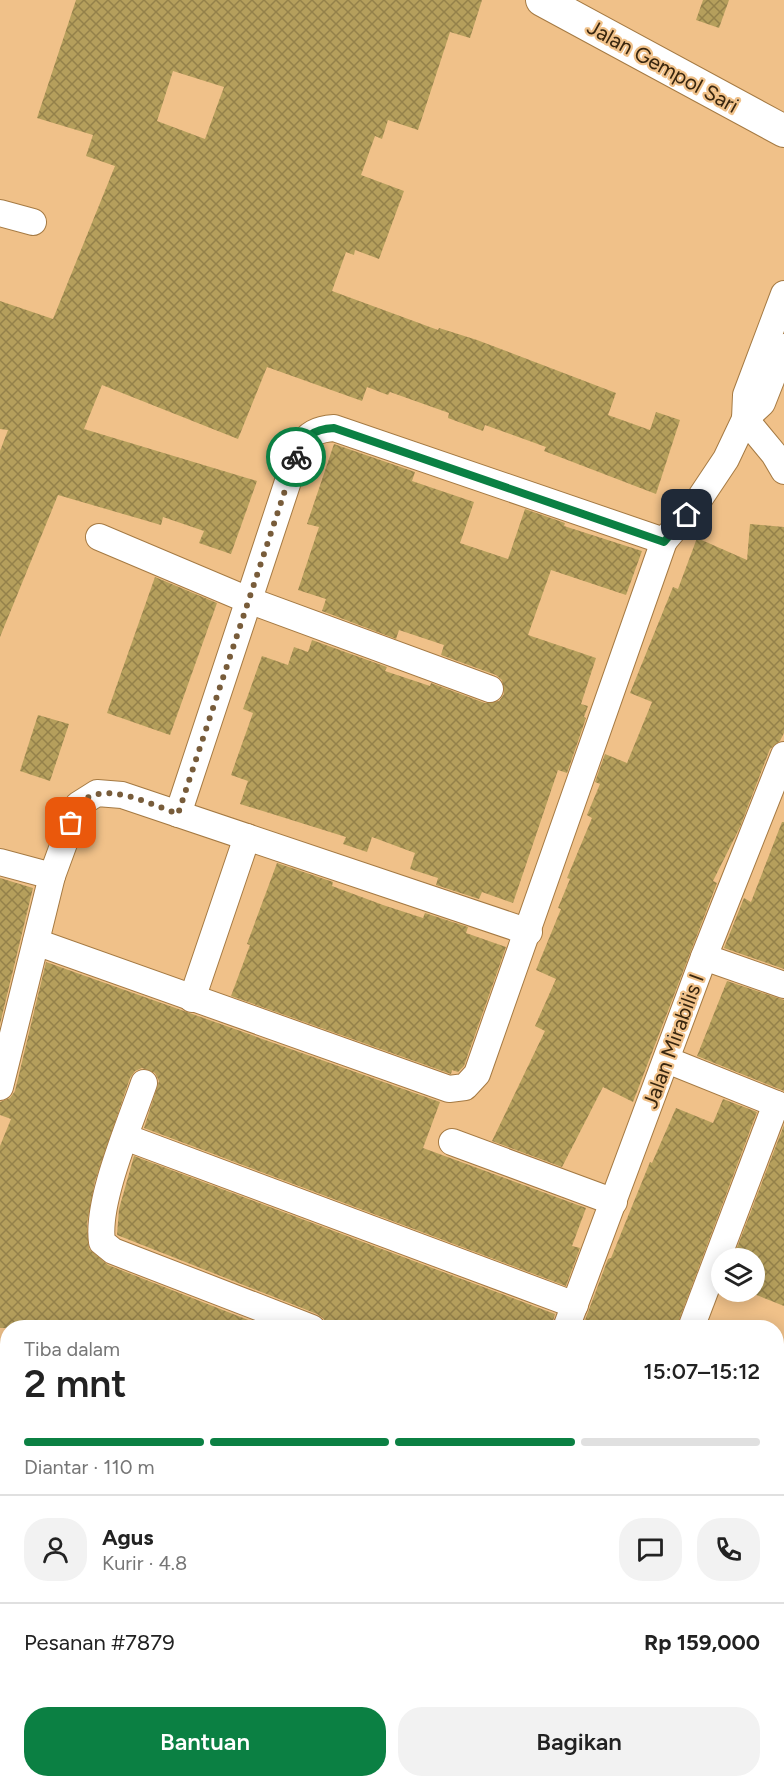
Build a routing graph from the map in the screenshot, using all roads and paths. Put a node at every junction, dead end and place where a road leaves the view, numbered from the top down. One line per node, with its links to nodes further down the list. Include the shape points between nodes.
1 (542, 0): 2 (street, Jalan Gempol Sari)
2 (784, 132)
3 (0, 213): 4 (street)
4 (33, 222)
5 (784, 294): 7 (street, via 746,395)
6 (784, 347): 7 (street, via 762,404)
7 (745, 419): 8 (street); 10 (street, via 726,459)
8 (784, 471)
9 (99, 537): 11 (street)
10 (664, 542): 11 (street, via 334,428 320,429 306,437 299,448); 18 (street)
11 (248, 600): 12 (street); 14 (street)
12 (490, 689)
13 (784, 755): 20 (street, Jalan Mirabilis I)
14 (178, 814): 15 (street); 17 (street, via 122,795 97,793 78,805)
15 (247, 837): 18 (street); 22 (street)
16 (0, 862): 17 (street)
17 (52, 876): 19 (street)
18 (529, 932): 22 (street, via 477,1074 465,1087 449,1089)
19 (36, 942): 22 (street); 25 (street)
20 (704, 957): 21 (street); 23 (street, Jalan Mirabilis I)
21 (784, 985)
22 (192, 999)
23 (667, 1060): 26 (street); 29 (street, Jalan Mirabilis I)
24 (144, 1083): 27 (street)
25 (0, 1087)
26 (780, 1105): 32 (street)
27 (125, 1137): 30 (street); 31 (street, via 100,1228 102,1242 113,1251)
28 (452, 1142): 29 (street)
29 (614, 1202): 30 (street, Jalan Mirabilis I)
30 (571, 1316)
31 (291, 1320)
32 (694, 1320)

